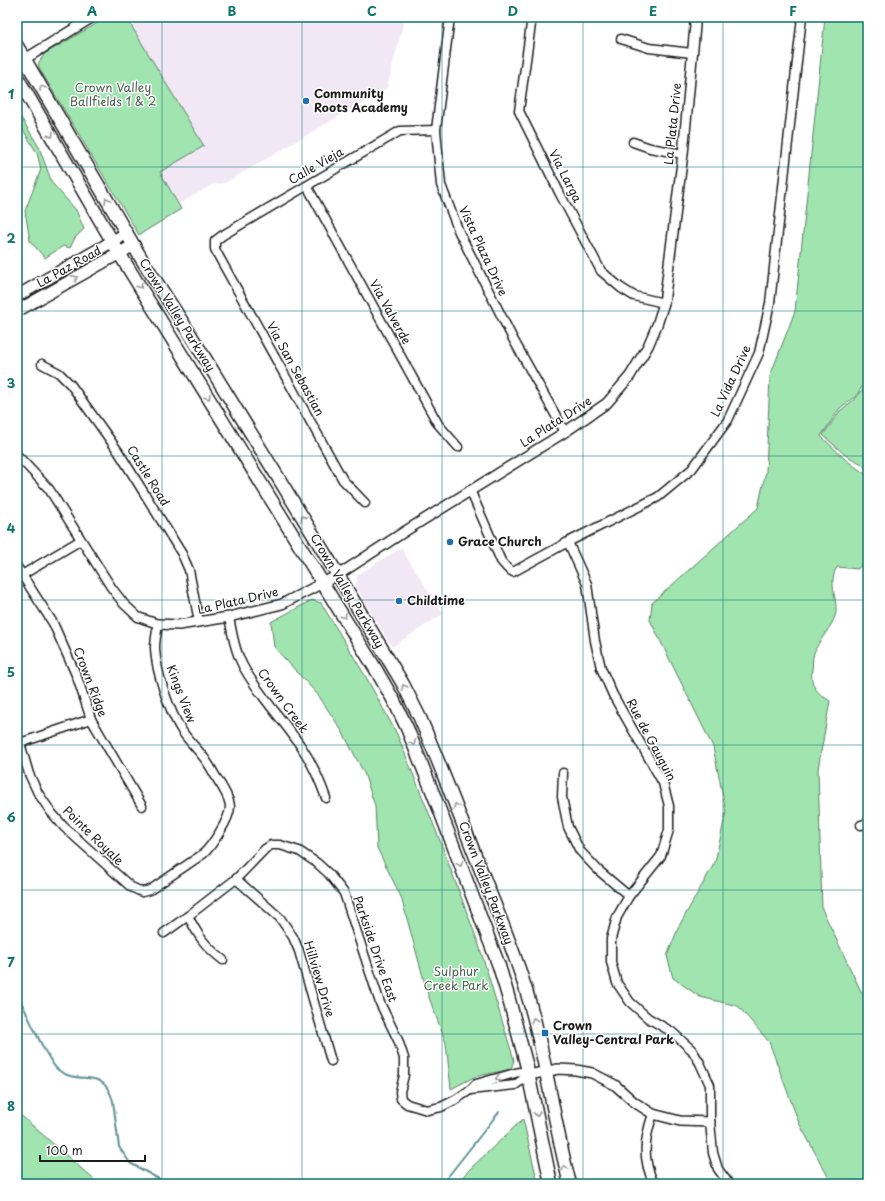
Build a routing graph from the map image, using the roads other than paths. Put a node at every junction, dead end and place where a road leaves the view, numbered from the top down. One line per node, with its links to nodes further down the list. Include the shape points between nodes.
1 (93, 17): 9 (street)
2 (450, 17): 11 (street, Vista Plaza Drive)
3 (532, 17): 21 (street, Via Larga, via 519,112 601,271 634,296)
4 (694, 17): 8 (street, La Plata Drive)
5 (802, 17): 30 (street, La Vida Drive, via 770,303 759,353 728,420 692,469 658,497)
6 (622, 39): 8 (street, via 649,48)
7 (17, 46): 9 (main road, Crown Valley Parkway)
8 (692, 53): 13 (street, La Plata Drive)
9 (21, 61): 15 (main road, Crown Valley Parkway, one-way to 9)
10 (17, 77): 16 (main road, Crown Valley Parkway, one-way to 16)
11 (436, 130): 14 (street, Calle Vieja, via 400,131); 24 (street, Vista Plaza Drive, via 441,185 459,232 513,339)
12 (632, 142): 13 (street)
13 (683, 154): 21 (street, La Plata Drive)
14 (307, 186): 17 (street, Calle Vieja); 25 (street, Via Valverde, via 438,424)
15 (127, 233): 16 (main road, La Paz Road); 18 (main road, Crown Valley Parkway)
16 (113, 241): 19 (main road, Crown Valley Parkway); 20 (main road, La Paz Road)
17 (215, 241): 28 (street, Via San Sebastian, via 218,255 343,480)
18 (134, 245): 19 (main road, La Paz Road); 33 (main road, Crown Valley Parkway, one-way to 18)
19 (119, 253): 22 (main road, La Paz Road, one-way to 19); 34 (main road, Crown Valley Parkway, one-way to 34)
20 (17, 296)
21 (664, 303): 24 (street, La Plata Drive, via 648,346 630,376 607,403)
22 (17, 311)
23 (42, 364): 36 (street, Castle Road, via 59,373 71,385 118,451 182,554 190,570)
24 (565, 432): 27 (street, La Plata Drive)
25 (458, 447)
26 (17, 455): 29 (street, via 49,489)
27 (470, 490): 30 (street, La Vida Drive, via 501,561 513,572); 33 (street, La Plata Drive)
28 (365, 503)
29 (81, 540): 32 (street); 37 (street, via 124,604 138,617)
30 (568, 542): 45 (street, Rue de Gauguin, via 587,584 601,668 613,695 663,783 669,806 670,830 661,856)
31 (17, 567): 32 (street, Crown Ridge)
32 (22, 575): 38 (street, Crown Ridge, via 53,623 77,677)
33 (338, 575): 34 (street, La Plata Drive); 50 (main road, Crown Valley Parkway, one-way to 33, via 534,1016 518,965 448,784 403,684)
34 (323, 583): 35 (street, La Plata Drive, via 282,604); 51 (main road, Crown Valley Parkway, one-way to 51, via 375,668 407,728 499,966)
35 (228, 616): 36 (street, La Plata Drive); 41 (street, Crown Creek, via 243,666 303,748)
36 (198, 622): 37 (street, La Plata Drive, via 179,626)
37 (158, 624): 44 (street, Kings View, via 155,647 160,680 182,731 207,761 229,798 230,808 227,818 203,854 150,890)
38 (91, 720): 39 (street); 42 (street, Crown Ridge)
39 (19, 743): 44 (street, Pointe Royale, via 38,793 51,812 64,827 131,887)
40 (563, 773): 45 (street, via 562,797 568,827 580,852)
41 (326, 798)
42 (142, 806)
43 (236, 879): 46 (street); 49 (street, Hillview Drive, via 280,918 293,937); 51 (street, Parkside Drive East, via 265,849 271,845 280,845 299,852 317,863 344,893 377,996 404,1058 400,1092 401,1099 406,1104 427,1110 441,1107 470,1090 515,1085)
44 (142, 892)
45 (629, 896): 53 (street, Rue de Gauguin, via 617,917 611,939 612,962 617,983 630,1002 692,1050 710,1085)
46 (188, 916): 47 (street); 48 (street, via 198,936)
47 (164, 932)
48 (223, 960)
49 (331, 1061)
50 (546, 1072): 51 (street); 52 (street, via 566,1069 592,1073 615,1085); 55 (main road, Crown Valley Parkway, one-way to 50, via 561,1152)
51 (529, 1075): 54 (main road, Crown Valley Parkway, one-way to 54)
52 (653, 1114): 53 (street, via 680,1121); 56 (street, via 645,1143 648,1171)
53 (710, 1122): 57 (street, Rue de Gauguin, via 713,1153 718,1169)
54 (551, 1184)
55 (570, 1184)
56 (654, 1184)
57 (728, 1184)

